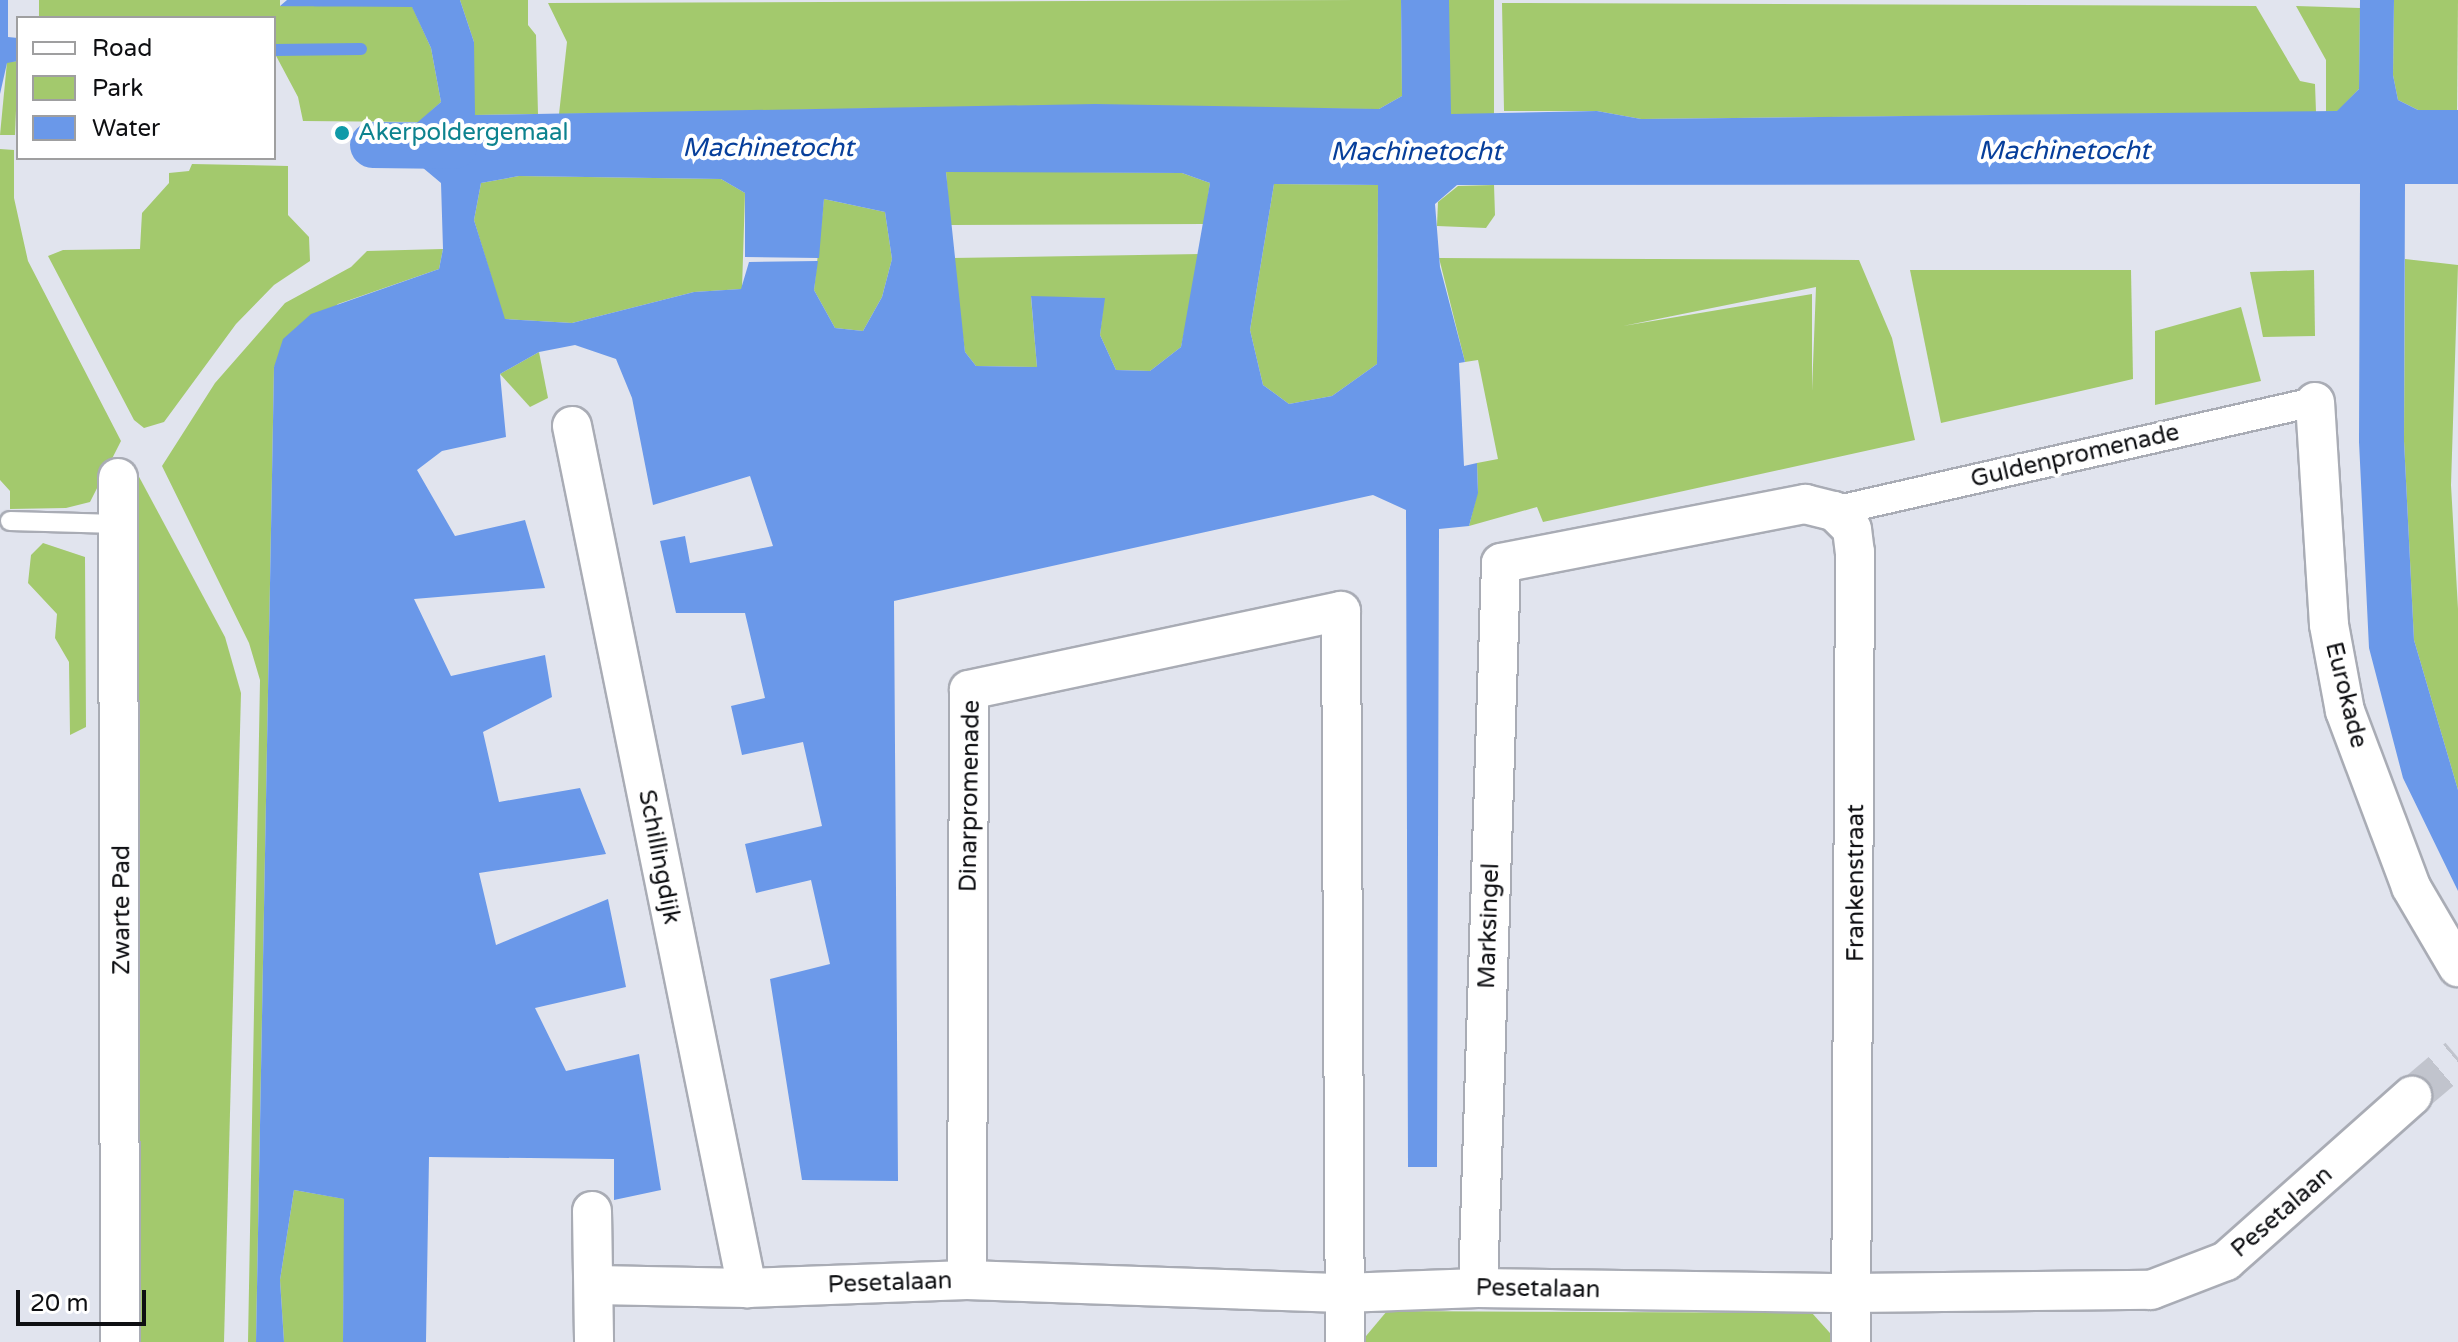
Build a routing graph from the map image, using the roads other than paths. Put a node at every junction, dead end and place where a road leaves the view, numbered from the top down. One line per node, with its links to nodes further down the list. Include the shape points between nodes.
1 (2315, 402): 4 (street, Guldenpromenade); 8 (street, Eurokade, via 2329,625 2345,711 2411,887)
2 (572, 426): 13 (street, Schillingdijk)
3 (118, 478): 6 (street, Zwarte Pad)
4 (1820, 507): 7 (street, Guldenpromenade); 16 (street, Frankenstraat, via 1852,529 1855,552)
5 (10, 521): 6 (lane)
6 (117, 524): 17 (street, Zwarte Pad, via 123,670)
7 (1501, 563): 14 (street, Marksingel)
8 (2458, 967)
9 (2412, 1096): 16 (street, Pesetalaan, via 2226,1261 2151,1290)
10 (592, 1211): 12 (street)
11 (967, 1280): 13 (street, Pesetalaan); 15 (street, Pesetalaan); 15 (street, Dinarpromenade, via 969,690 1341,611)
12 (596, 1285): 13 (street, Pesetalaan); 18 (street)
13 (747, 1288)
14 (1478, 1288): 15 (street, Pesetalaan); 16 (street, Pesetalaan)
15 (1343, 1293): 19 (street)
16 (1851, 1293): 20 (street, Frankenstraat)
17 (120, 1342)
18 (594, 1342)
19 (1345, 1342)
20 (1851, 1342)

